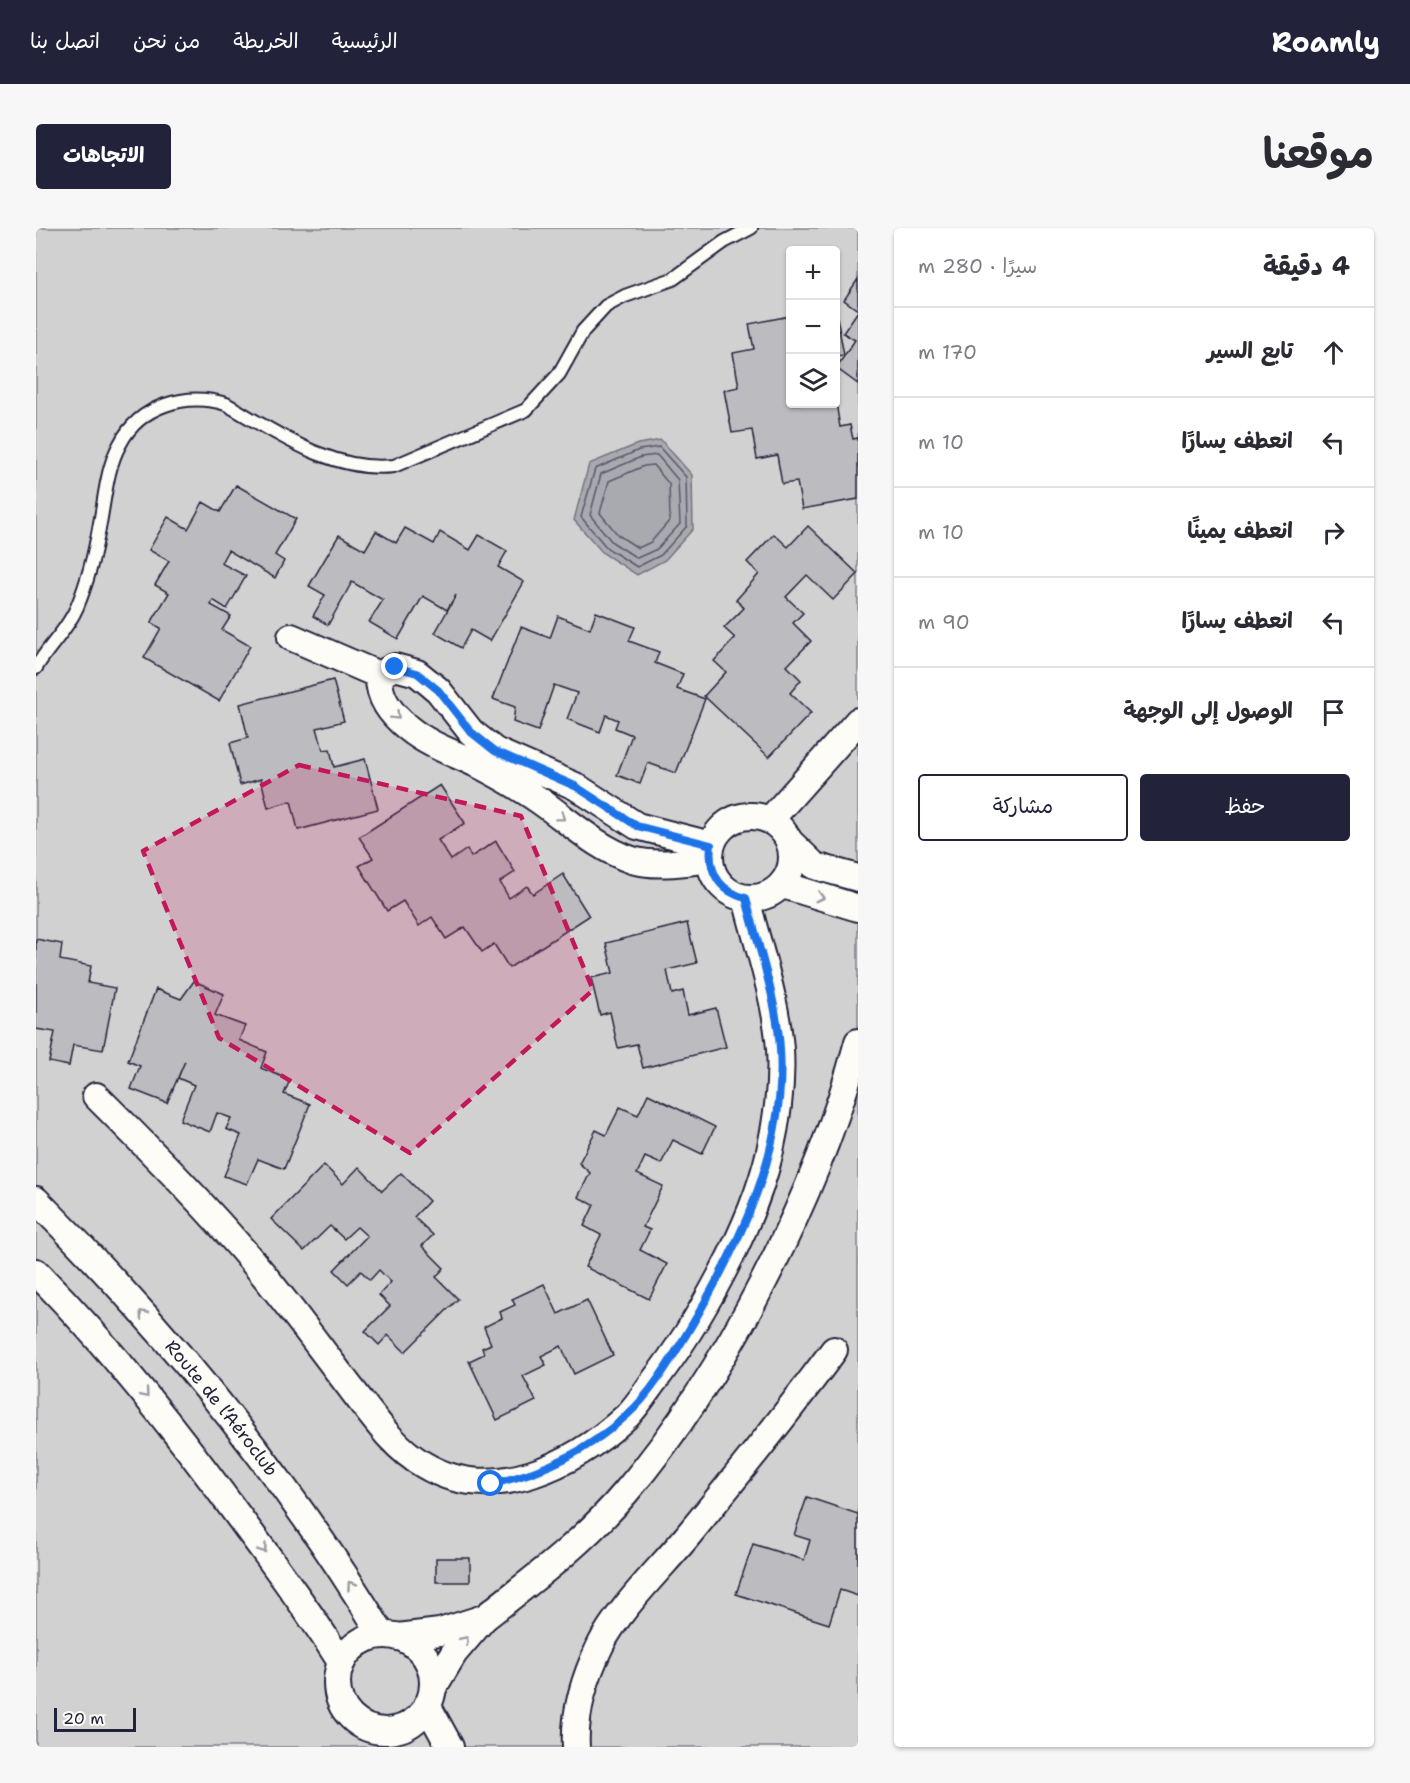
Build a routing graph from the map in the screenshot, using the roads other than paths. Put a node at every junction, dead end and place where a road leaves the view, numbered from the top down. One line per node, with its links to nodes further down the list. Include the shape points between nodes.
1 (751, 228): 3 (lane, via 724,242 673,279 606,306 583,331 551,384 526,410 394,466 375,468 331,460 226,404 207,398 184,399 146,414 119,445 76,609)
2 (291, 637): 4 (street)
3 (36, 668)
4 (379, 675): 8 (street, via 395,667 417,673 438,690 471,732 495,751 575,786 637,826); 8 (street, one-way to 8, via 378,690 389,710 409,729 538,800 605,849 635,861 672,863)
5 (858, 721): 6 (street)
6 (770, 820): 7 (street); 8 (street, via 756,816 728,823 718,832)
7 (791, 843): 9 (street, via 815,866); 10 (street, via 793,865)
8 (710, 852): 11 (street, via 712,871 725,889)
9 (858, 878)
10 (783, 885): 11 (street, via 759,898); 12 (street, one-way to 12)
11 (746, 898): 14 (street, via 780,1049 770,1152 749,1216 671,1360 629,1414 570,1458 527,1476 491,1484 458,1480 424,1465 391,1440 263,1274 177,1177)
12 (858, 908)
13 (858, 1042): 18 (street, via 806,1190 740,1324 679,1423 626,1492 570,1550)
14 (96, 1096)
15 (36, 1200): 19 (street, Route de l’Aéroclub, one-way to 15, via 234,1420 95,1259)
16 (36, 1272): 20 (street, one-way to 20, via 191,1450)
17 (834, 1350): 24 (street, via 771,1436 628,1606 601,1645 583,1690 575,1728)
18 (484, 1618): 19 (street, via 440,1632); 21 (street, one-way to 18, via 454,1653)
19 (390, 1636): 20 (street, via 358,1643); 21 (street, via 410,1642 424,1656 432,1675)
20 (341, 1662): 22 (street, via 337,1687 345,1711)
21 (430, 1697): 22 (street, via 417,1718); 23 (street)
22 (377, 1738)
23 (450, 1747)
24 (576, 1747)

